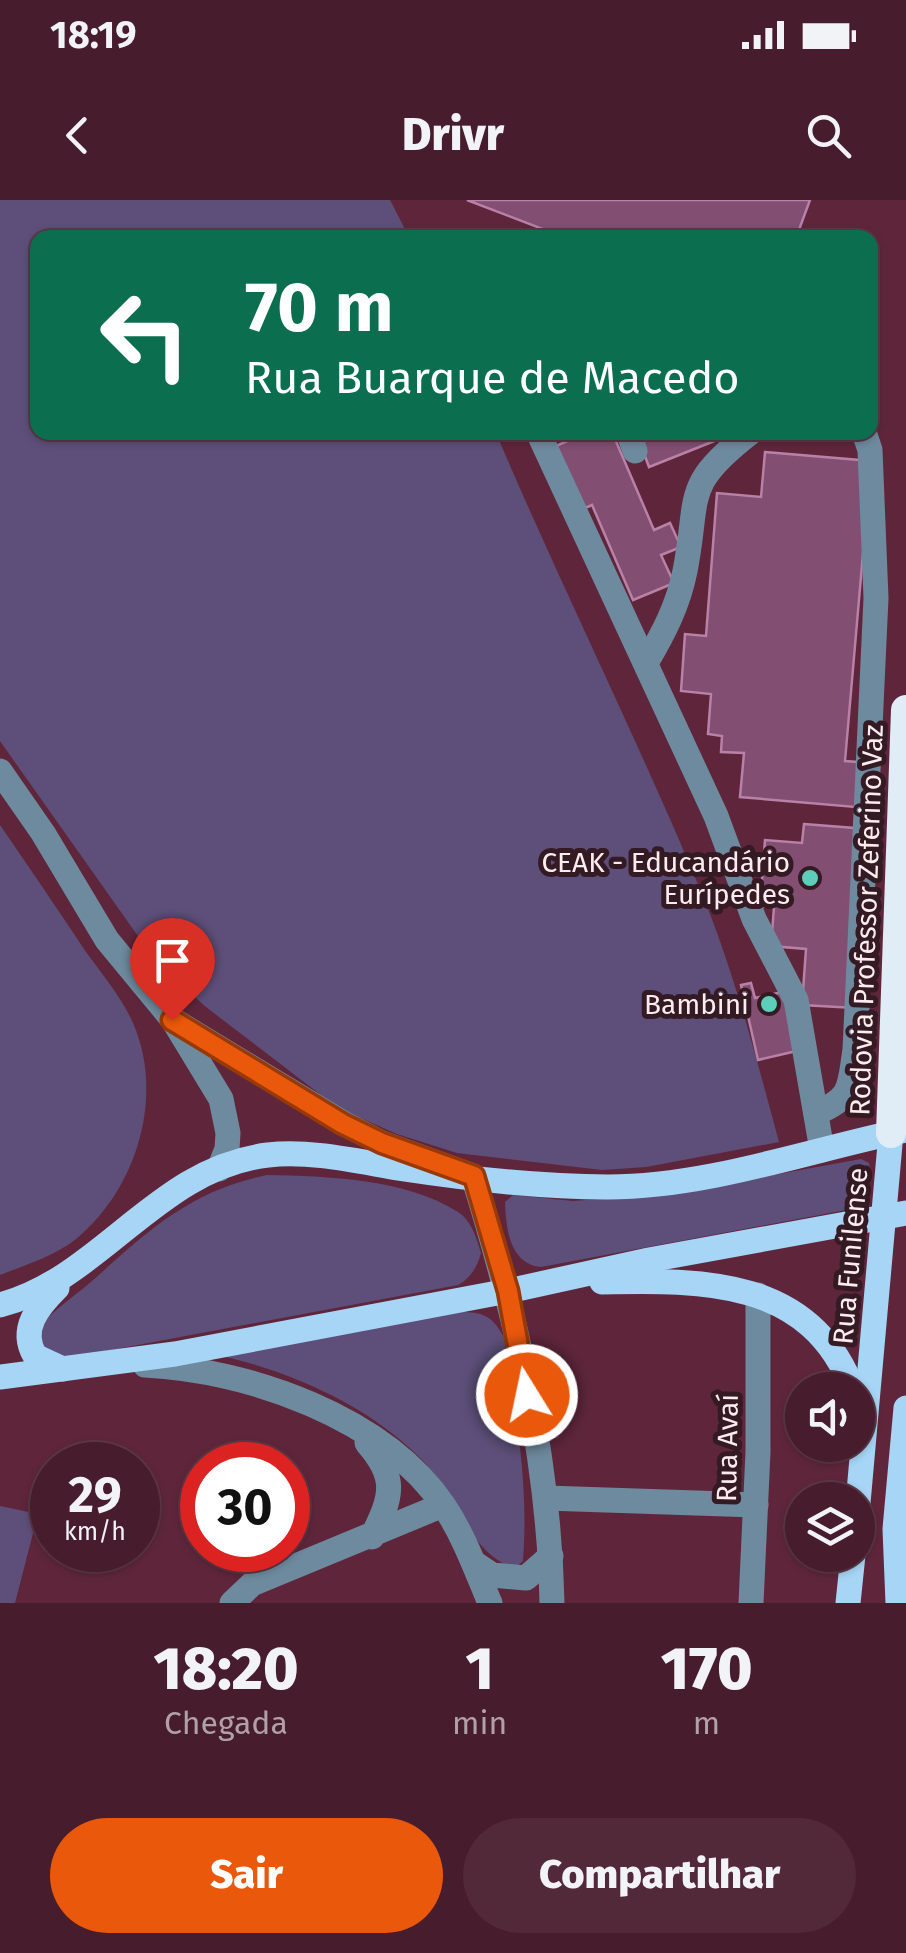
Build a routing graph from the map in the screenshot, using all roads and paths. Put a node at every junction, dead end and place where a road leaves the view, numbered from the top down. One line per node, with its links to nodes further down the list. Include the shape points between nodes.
1 (542, 440): 4 (street)
2 (742, 440): 4 (street, via 702,476 672,616)
3 (867, 440): 8 (street, via 876,598 855,1050 848,1092)
4 (646, 664): 8 (street, via 796,1000)
5 (906, 710): 9 (highway, Rodovia Professor Zeferino Vaz)
6 (0, 771): 7 (street, via 108,940)
7 (172, 1020): 11 (street, via 226,1112 227,1150); 12 (street, via 343,1124)
8 (816, 1113): 10 (street)
9 (898, 1131): 10 (main road); 13 (main road, Rua Funilense)
10 (822, 1150): 12 (main road, via 654,1184 607,1187)
11 (219, 1169): 12 (main road, via 267,1155 313,1156); 14 (main road, via 162,1198)
12 (474, 1176): 16 (street)
13 (894, 1216): 15 (main road); 22 (main road, Rua Funilense)
14 (81, 1263): 18 (main road, via 31,1296); 20 (main road, via 28,1328 35,1356)
15 (547, 1282): 16 (main road); 17 (main road, via 679,1280)
16 (508, 1291): 19 (main road); 26 (street)
17 (758, 1294): 21 (main road, via 803,1318); 28 (street, Rua Avaí)
18 (0, 1305)
19 (110, 1363): 20 (main road); 25 (street, via 193,1368 247,1380)
20 (65, 1370): 23 (main road)
21 (847, 1372)
22 (873, 1372)
23 (0, 1378)
24 (906, 1408): 38 (main road, via 895,1529)
25 (336, 1417): 27 (street, via 414,1469); 29 (street, via 382,1460 390,1484)
26 (546, 1498): 28 (street); 30 (street)
27 (444, 1505): 29 (street); 31 (street)
28 (756, 1505): 36 (street, Rua Avaí)
29 (372, 1537): 33 (street, via 252,1584)
30 (551, 1556): 31 (street, via 526,1578 492,1575); 35 (street)
31 (474, 1563): 34 (street)
32 (851, 1572): 37 (main road)
33 (232, 1603)
34 (490, 1603)
35 (552, 1603)
36 (751, 1603)
37 (848, 1603)
38 (898, 1603)

